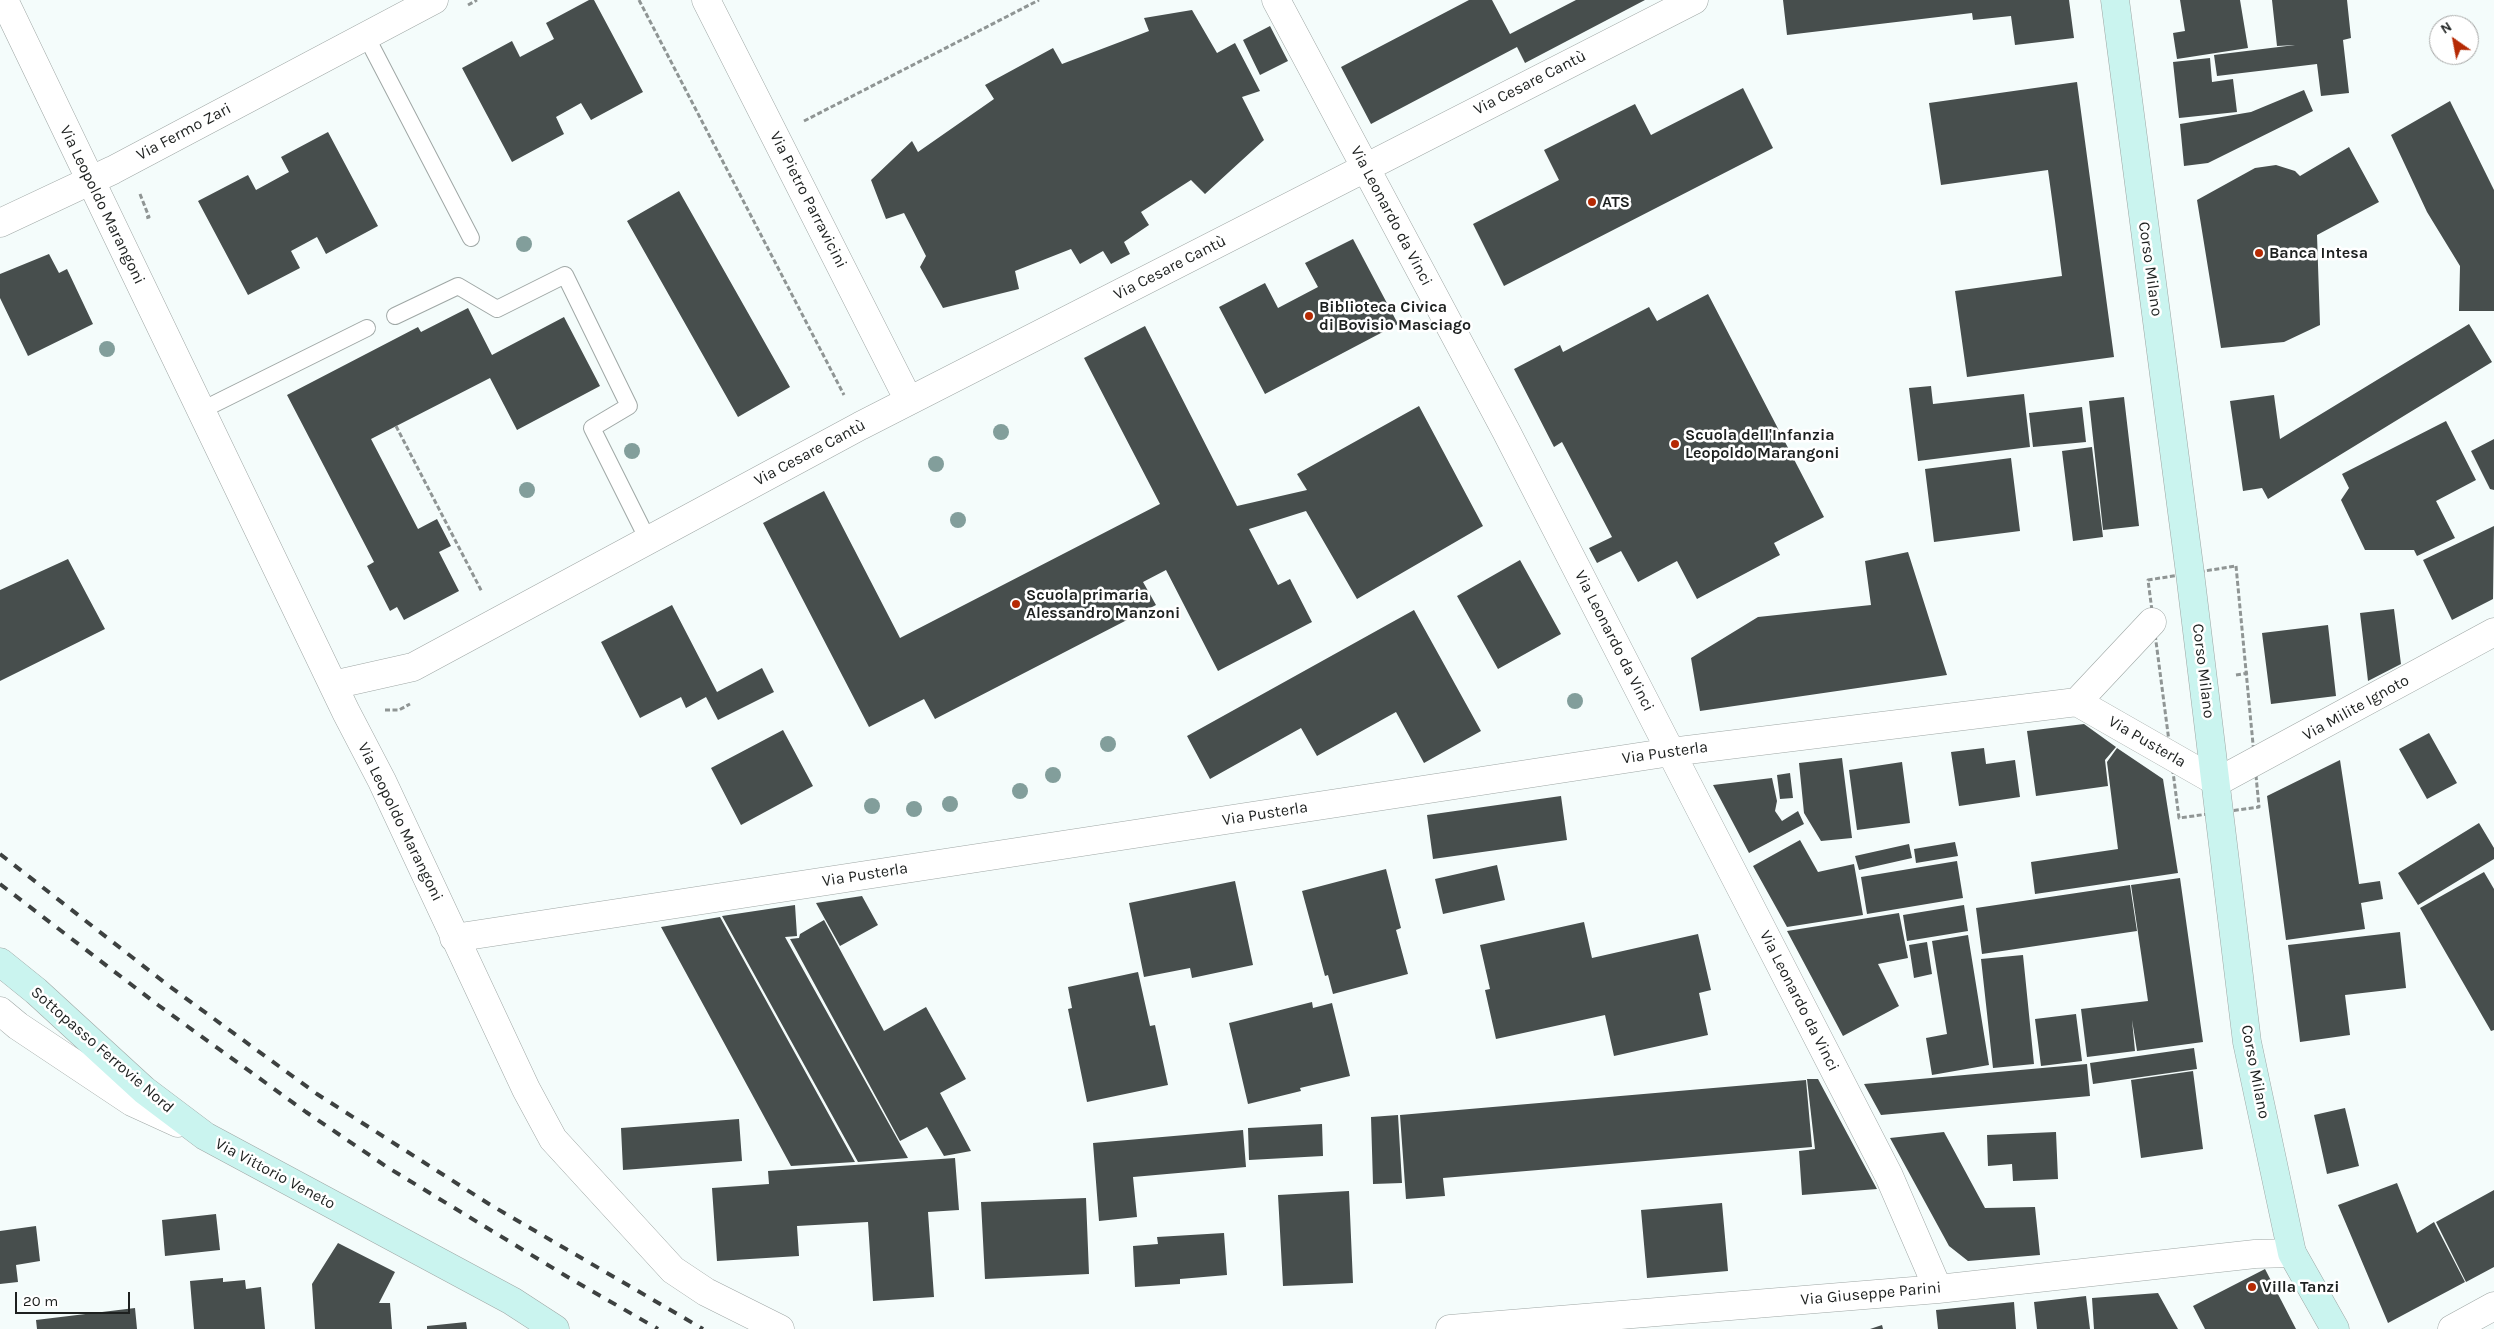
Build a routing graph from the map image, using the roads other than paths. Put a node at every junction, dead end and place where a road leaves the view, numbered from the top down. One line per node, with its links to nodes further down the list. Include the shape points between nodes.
1 (4, 0): 9 (street, Via Leopoldo Marangoni)
2 (434, 0): 7 (street, Via Fermo Zari)
3 (706, 0): 14 (street, Via Pietro Parravicini)
4 (1276, 0): 8 (street, Via Leonardo da Vinci)
5 (1694, 0): 8 (street, Via Cesare Cantù)
6 (2115, 0): 22 (street, Corso Milano)
7 (366, 36): 9 (street, Via Fermo Zari, via 113,170); 11 (lane)
8 (1366, 167): 14 (street, Via Cesare Cantù); 21 (street, Via Leonardo da Vinci)
9 (89, 179): 10 (street, Via Fermo Zari); 15 (street, Via Leopoldo Marangoni)
10 (0, 223)
11 (471, 238)
12 (395, 316): 16 (lane, via 458,286 497,309 564,276 629,406 592,428)
13 (367, 328): 15 (lane)
14 (909, 401): 16 (street, Via Cesare Cantù)
15 (202, 410): 19 (street, Via Leopoldo Marangoni)
16 (648, 540): 19 (street, Via Cesare Cantù, via 413,667)
17 (2152, 622): 20 (street)
18 (2494, 632): 22 (street, Via Milite Ignoto)
19 (333, 685): 23 (street, Via Leopoldo Marangoni, via 399,816)
20 (2077, 702): 21 (street, Via Pusterla); 22 (street, Via Pusterla)
21 (1670, 752): 23 (street, Via Pusterla); 28 (street, Via Leonardo da Vinci, via 1889,1176)
22 (2217, 782): 27 (street, Corso Milano, via 2248,1042)
23 (454, 938): 31 (street, Via Leopoldo Marangoni, via 553,1139 673,1270 706,1292)
24 (0, 962): 26 (street, Sottopasso Ferrovie Nord, via 144,1090)
25 (0, 1011): 26 (street, Via Vittorio Veneto, via 132,1102)
26 (205, 1136): 30 (street, Via Vittorio Veneto, via 512,1301)
27 (2292, 1252): 28 (street, Via Giuseppe Parini); 33 (street, Corso Milano)
28 (1938, 1289): 32 (street, Via Giuseppe Parini)
29 (2494, 1306): 34 (street)
30 (555, 1329)
31 (780, 1329)
32 (1450, 1329)
33 (2335, 1329)
34 (2452, 1329)

